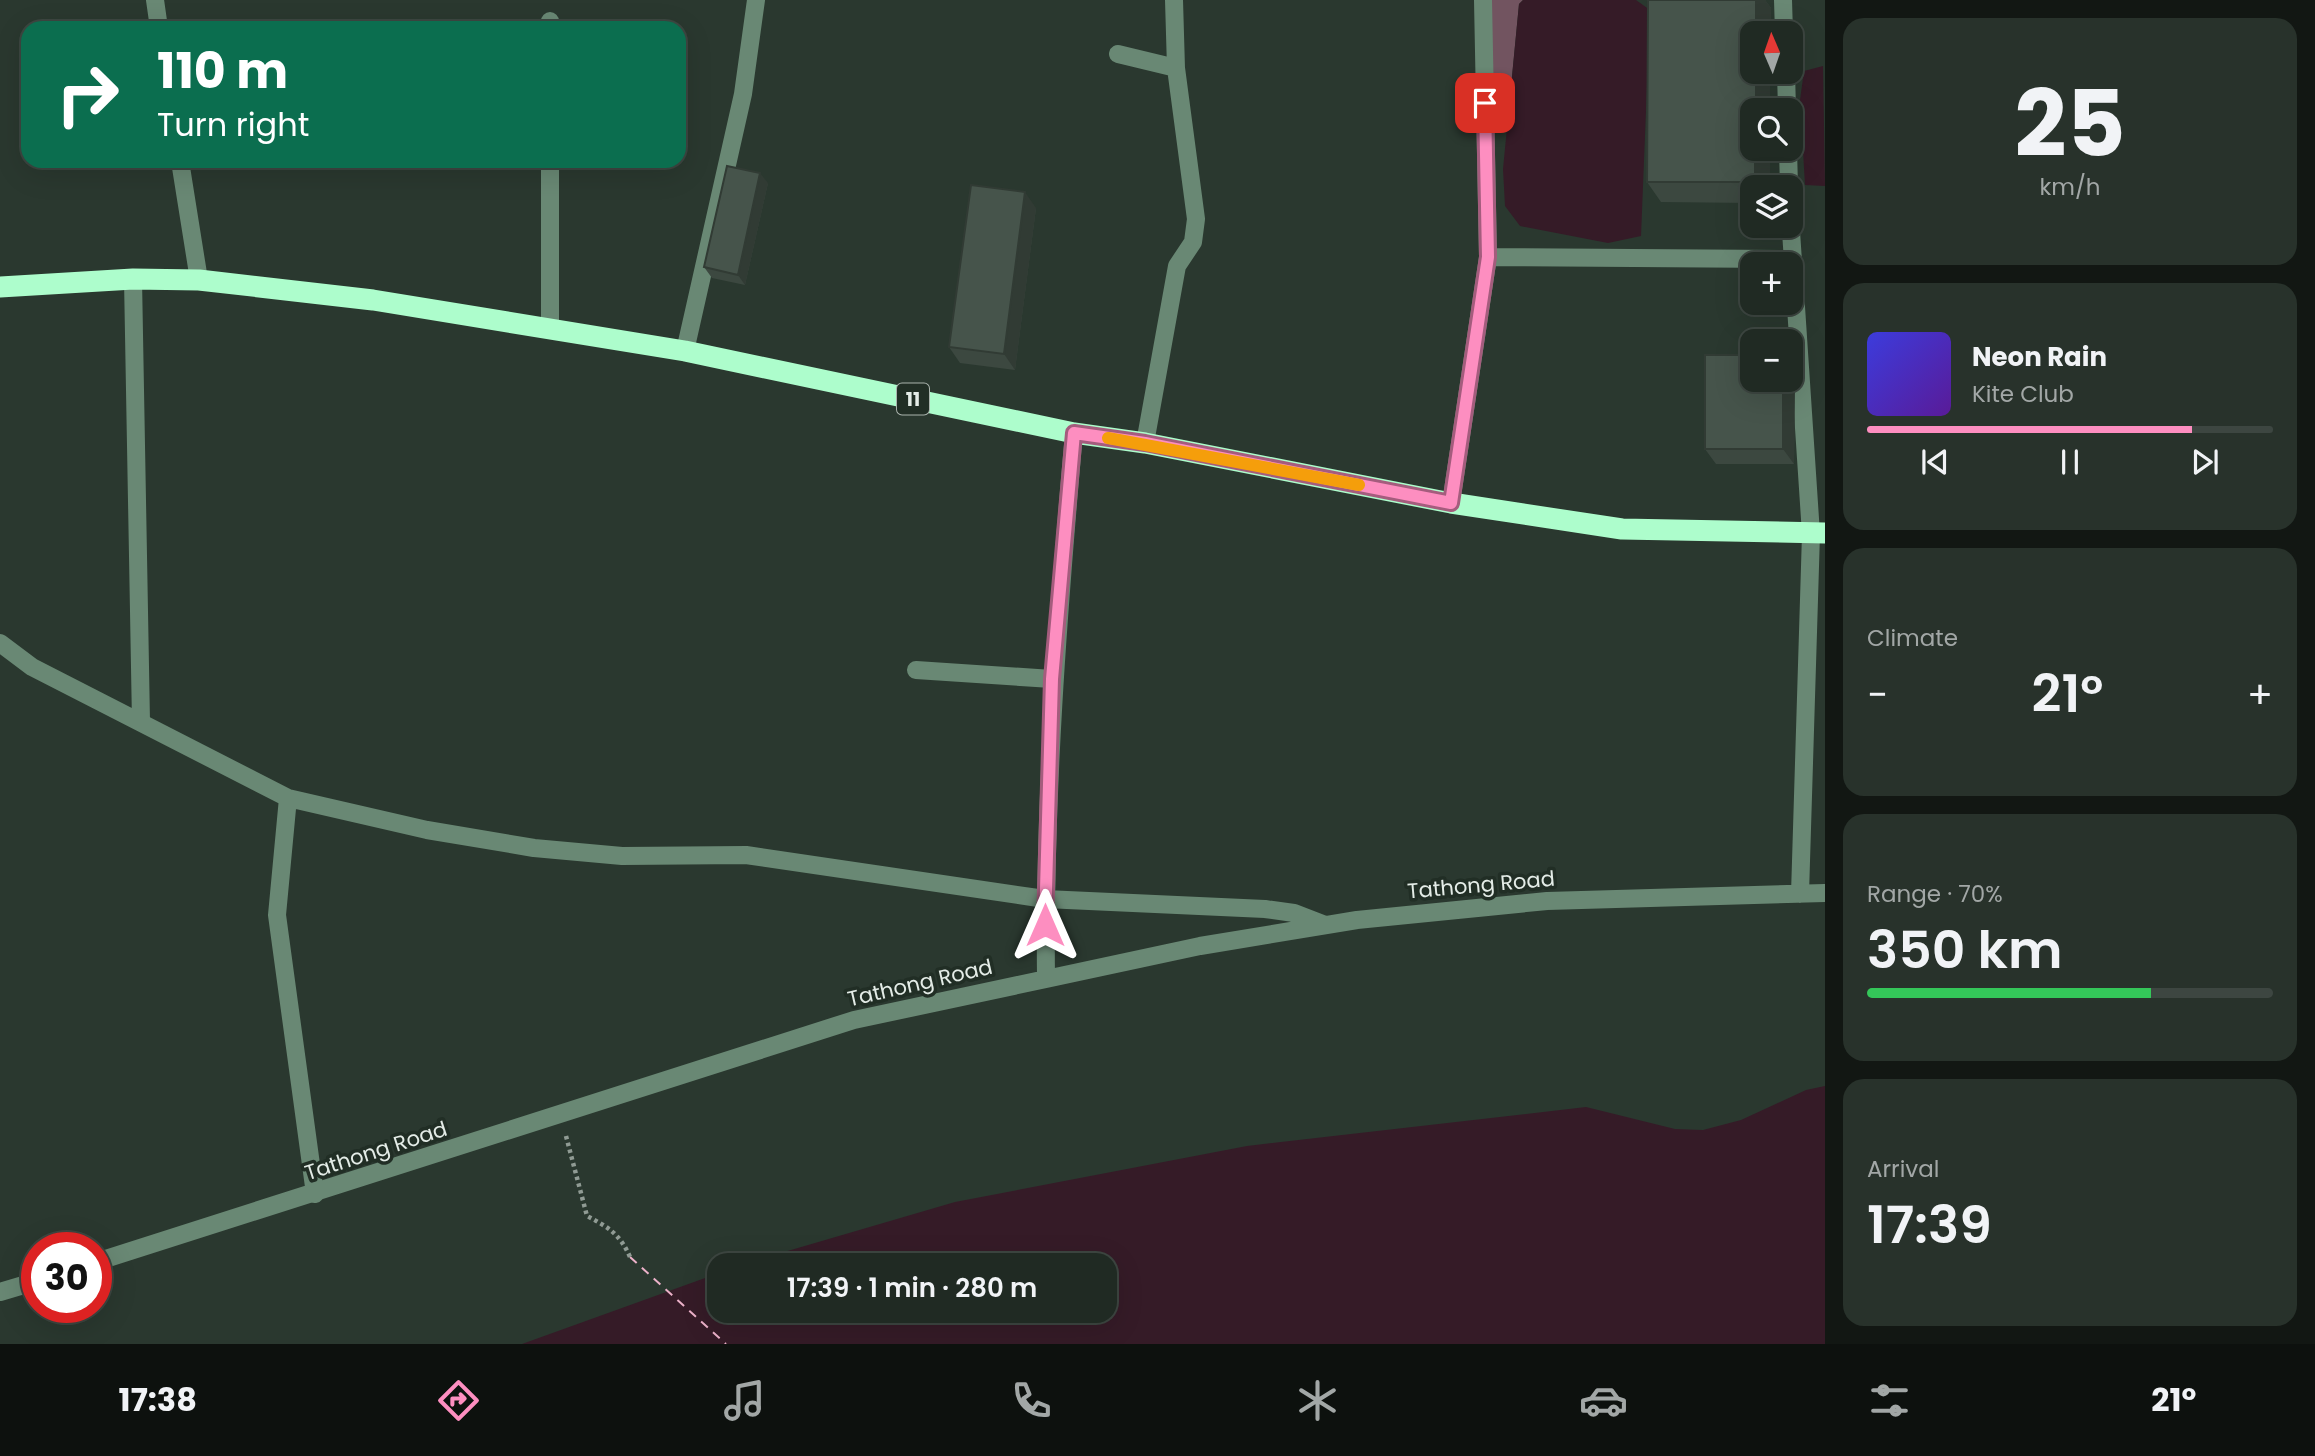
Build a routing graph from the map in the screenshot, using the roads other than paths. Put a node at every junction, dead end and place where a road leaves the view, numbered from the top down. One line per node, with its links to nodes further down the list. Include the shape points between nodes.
1 (155, 0): 6 (street)
2 (756, 0): 19 (street, via 743,94)
3 (1174, 0): 9 (street)
4 (1483, 0): 12 (street)
5 (1783, 0): 7 (street)
6 (158, 21)
7 (1784, 21)
8 (1118, 54): 9 (street)
9 (1176, 68): 21 (street, via 1196,219 1193,242 1177,266)
10 (181, 168): 15 (street)
11 (550, 168): 18 (street)
12 (1488, 257): 13 (street); 22 (street)
13 (1740, 258)
14 (133, 279): 15 (highway, 11); 16 (highway, 11); 27 (street)
15 (199, 280): 18 (highway, 11)
16 (0, 287)
17 (1797, 315): 23 (street)
18 (550, 327): 19 (highway, 11)
19 (685, 351): 20 (highway, 11)
20 (1074, 433): 21 (highway, 11); 26 (street)
21 (1145, 443): 22 (highway, 11)
22 (1451, 503): 23 (highway, 11, via 1622,529)
23 (1818, 534): 30 (street)
24 (0, 643): 27 (street, via 32,667)
25 (916, 670): 26 (street)
26 (1052, 679): 31 (street)
27 (141, 722): 28 (street)
28 (288, 798): 31 (street, via 426,830 534,848 622,856 746,855); 34 (street, via 278,915)
29 (1825, 893): 30 (street, Tathong Road)
30 (1801, 894): 32 (street, Tathong Road, via 1547,901)
31 (1045, 899): 32 (street, via 1265,909); 33 (street)
32 (1327, 925): 33 (street, Tathong Road)
33 (1046, 979): 34 (street, Tathong Road, via 853,1020)
34 (315, 1194): 35 (street, Tathong Road)
35 (112, 1257)
36 (21, 1286): 37 (street)
37 (0, 1293)

